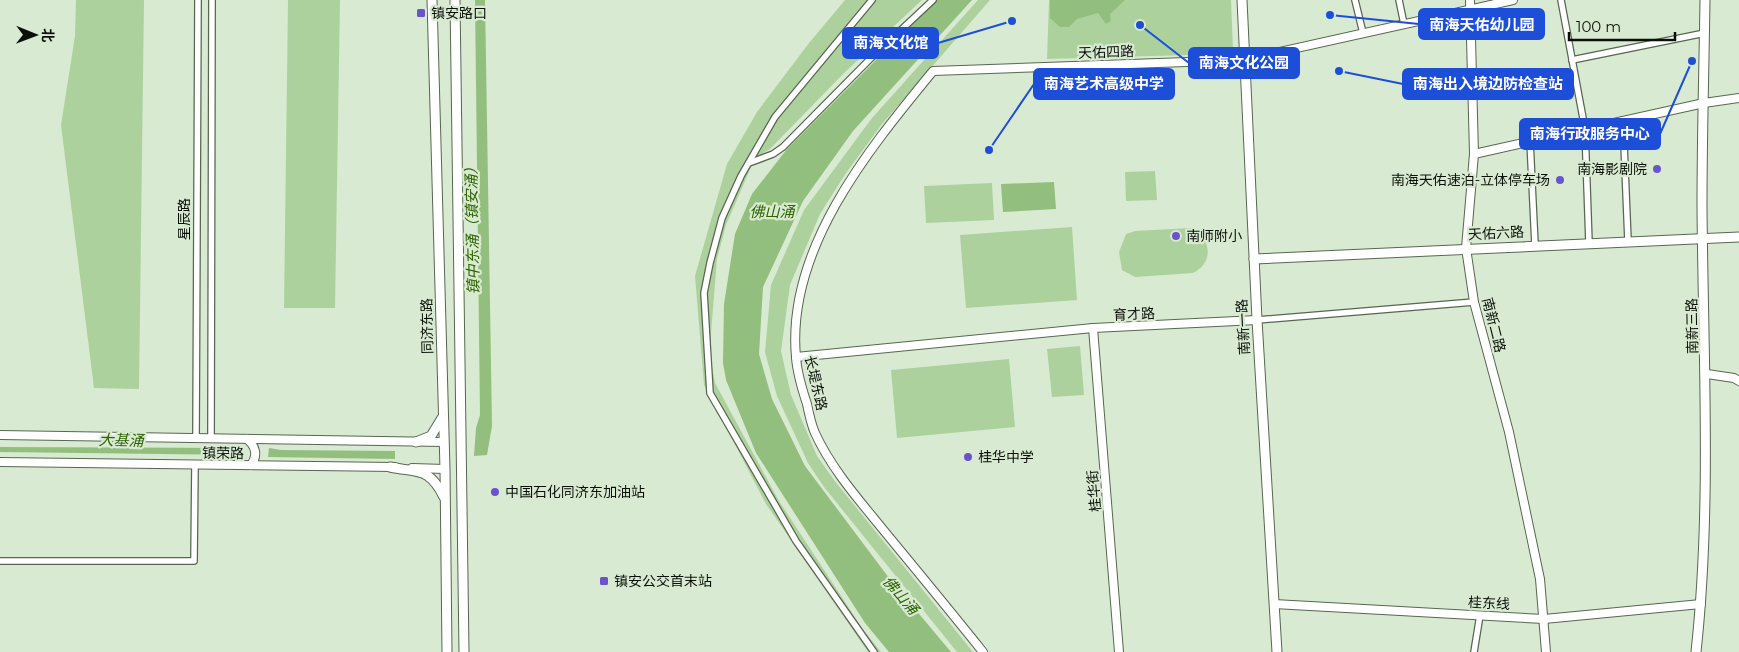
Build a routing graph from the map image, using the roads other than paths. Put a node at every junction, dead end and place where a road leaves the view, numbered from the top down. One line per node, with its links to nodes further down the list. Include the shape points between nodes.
1 (198, 0): 43 (street, 星辰路)
2 (212, 0): 44 (street)
3 (432, 0): 41 (main road, 同济东路)
4 (455, 0): 60 (main road)
5 (872, 0): 27 (street, via 775,117)
6 (933, 0): 27 (street, via 783,148)
7 (1242, 0): 18 (main road, 南新一路)
8 (1355, 0): 16 (street)
9 (1399, 0): 15 (street)
10 (1470, 0): 14 (street, 南新二路)
11 (1513, 0): 14 (street, 天佑四路)
12 (1561, 0): 19 (street)
13 (1705, 0): 17 (main road, 南新三路)
14 (1470, 9): 15 (street, 天佑四路); 26 (street, 南新二路)
15 (1404, 24): 16 (street, 天佑四路)
16 (1363, 33): 18 (street, 天佑四路)
17 (1705, 33): 19 (street); 22 (main road, 南新三路)
18 (1244, 60): 20 (street, 天佑四路); 34 (main road, 南新一路)
19 (1572, 60): 24 (street)
20 (933, 71): 38 (street, 长堤东路, via 863,159 826,221 796,314)
21 (1739, 98): 22 (street)
22 (1704, 102): 23 (street); 29 (main road, 南新三路)
23 (1623, 120): 24 (street); 30 (street)
24 (1585, 129): 25 (street); 31 (street)
25 (1530, 141): 26 (street); 32 (street)
26 (1474, 154): 33 (street, 南新二路)
27 (749, 163): 61 (street, via 722,218 704,293 710,392 796,541)
28 (1739, 237): 29 (main road, 天佑六路)
29 (1703, 239): 30 (main road, 天佑六路); 39 (main road, 南新三路)
30 (1628, 242): 31 (main road, 天佑六路)
31 (1589, 243): 32 (main road, 天佑六路)
32 (1535, 245): 33 (main road, 天佑六路)
33 (1466, 248): 34 (main road, 天佑六路); 35 (street, 南新二路)
34 (1254, 259): 36 (main road, 南新一路)
35 (1474, 302): 36 (street, 育才路); 58 (street, 南新二路, via 1509,432 1540,579)
36 (1256, 320): 37 (street, 育才路); 55 (main road, 南新一路)
37 (1093, 328): 38 (street, 育才路); 63 (street, 桂华街)
38 (796, 357): 62 (street, 长堤东路, via 815,433 839,474)
39 (1707, 374): 40 (street); 56 (main road, 南新三路)
40 (1739, 381)
41 (443, 416): 46 (main road, via 431,436); 47 (main road, 同济东路)
42 (0, 435): 43 (street, 镇荣路)
43 (196, 438): 44 (street, 镇荣路)
44 (211, 438): 45 (street, 镇荣路)
45 (247, 439): 46 (street, 镇荣路); 50 (street, via 256,450)
46 (416, 442): 47 (street, 镇荣路)
47 (444, 442): 52 (main road, 同济东路)
48 (0, 462): 49 (street, 镇荣路)
49 (195, 465): 50 (street, 镇荣路); 54 (street, via 194,561)
50 (251, 465): 51 (street, 镇荣路)
51 (390, 467): 52 (street, 镇荣路); 53 (main road, via 429,474)
52 (445, 469): 53 (main road, 同济东路)
53 (444, 497): 59 (main road, 同济东路)
54 (0, 561)
55 (1274, 604): 57 (street, 桂东线); 64 (main road, 南新一路)
56 (1701, 604): 58 (street, 桂东线); 67 (main road, 南新三路)
57 (1480, 616): 58 (street, 桂东线); 65 (street)
58 (1544, 619): 66 (street, 南新二路)
59 (448, 652)
60 (464, 652)
61 (874, 652)
62 (983, 652)
63 (1119, 652)
64 (1278, 652)
65 (1474, 652)
66 (1546, 652)
67 (1696, 652)

